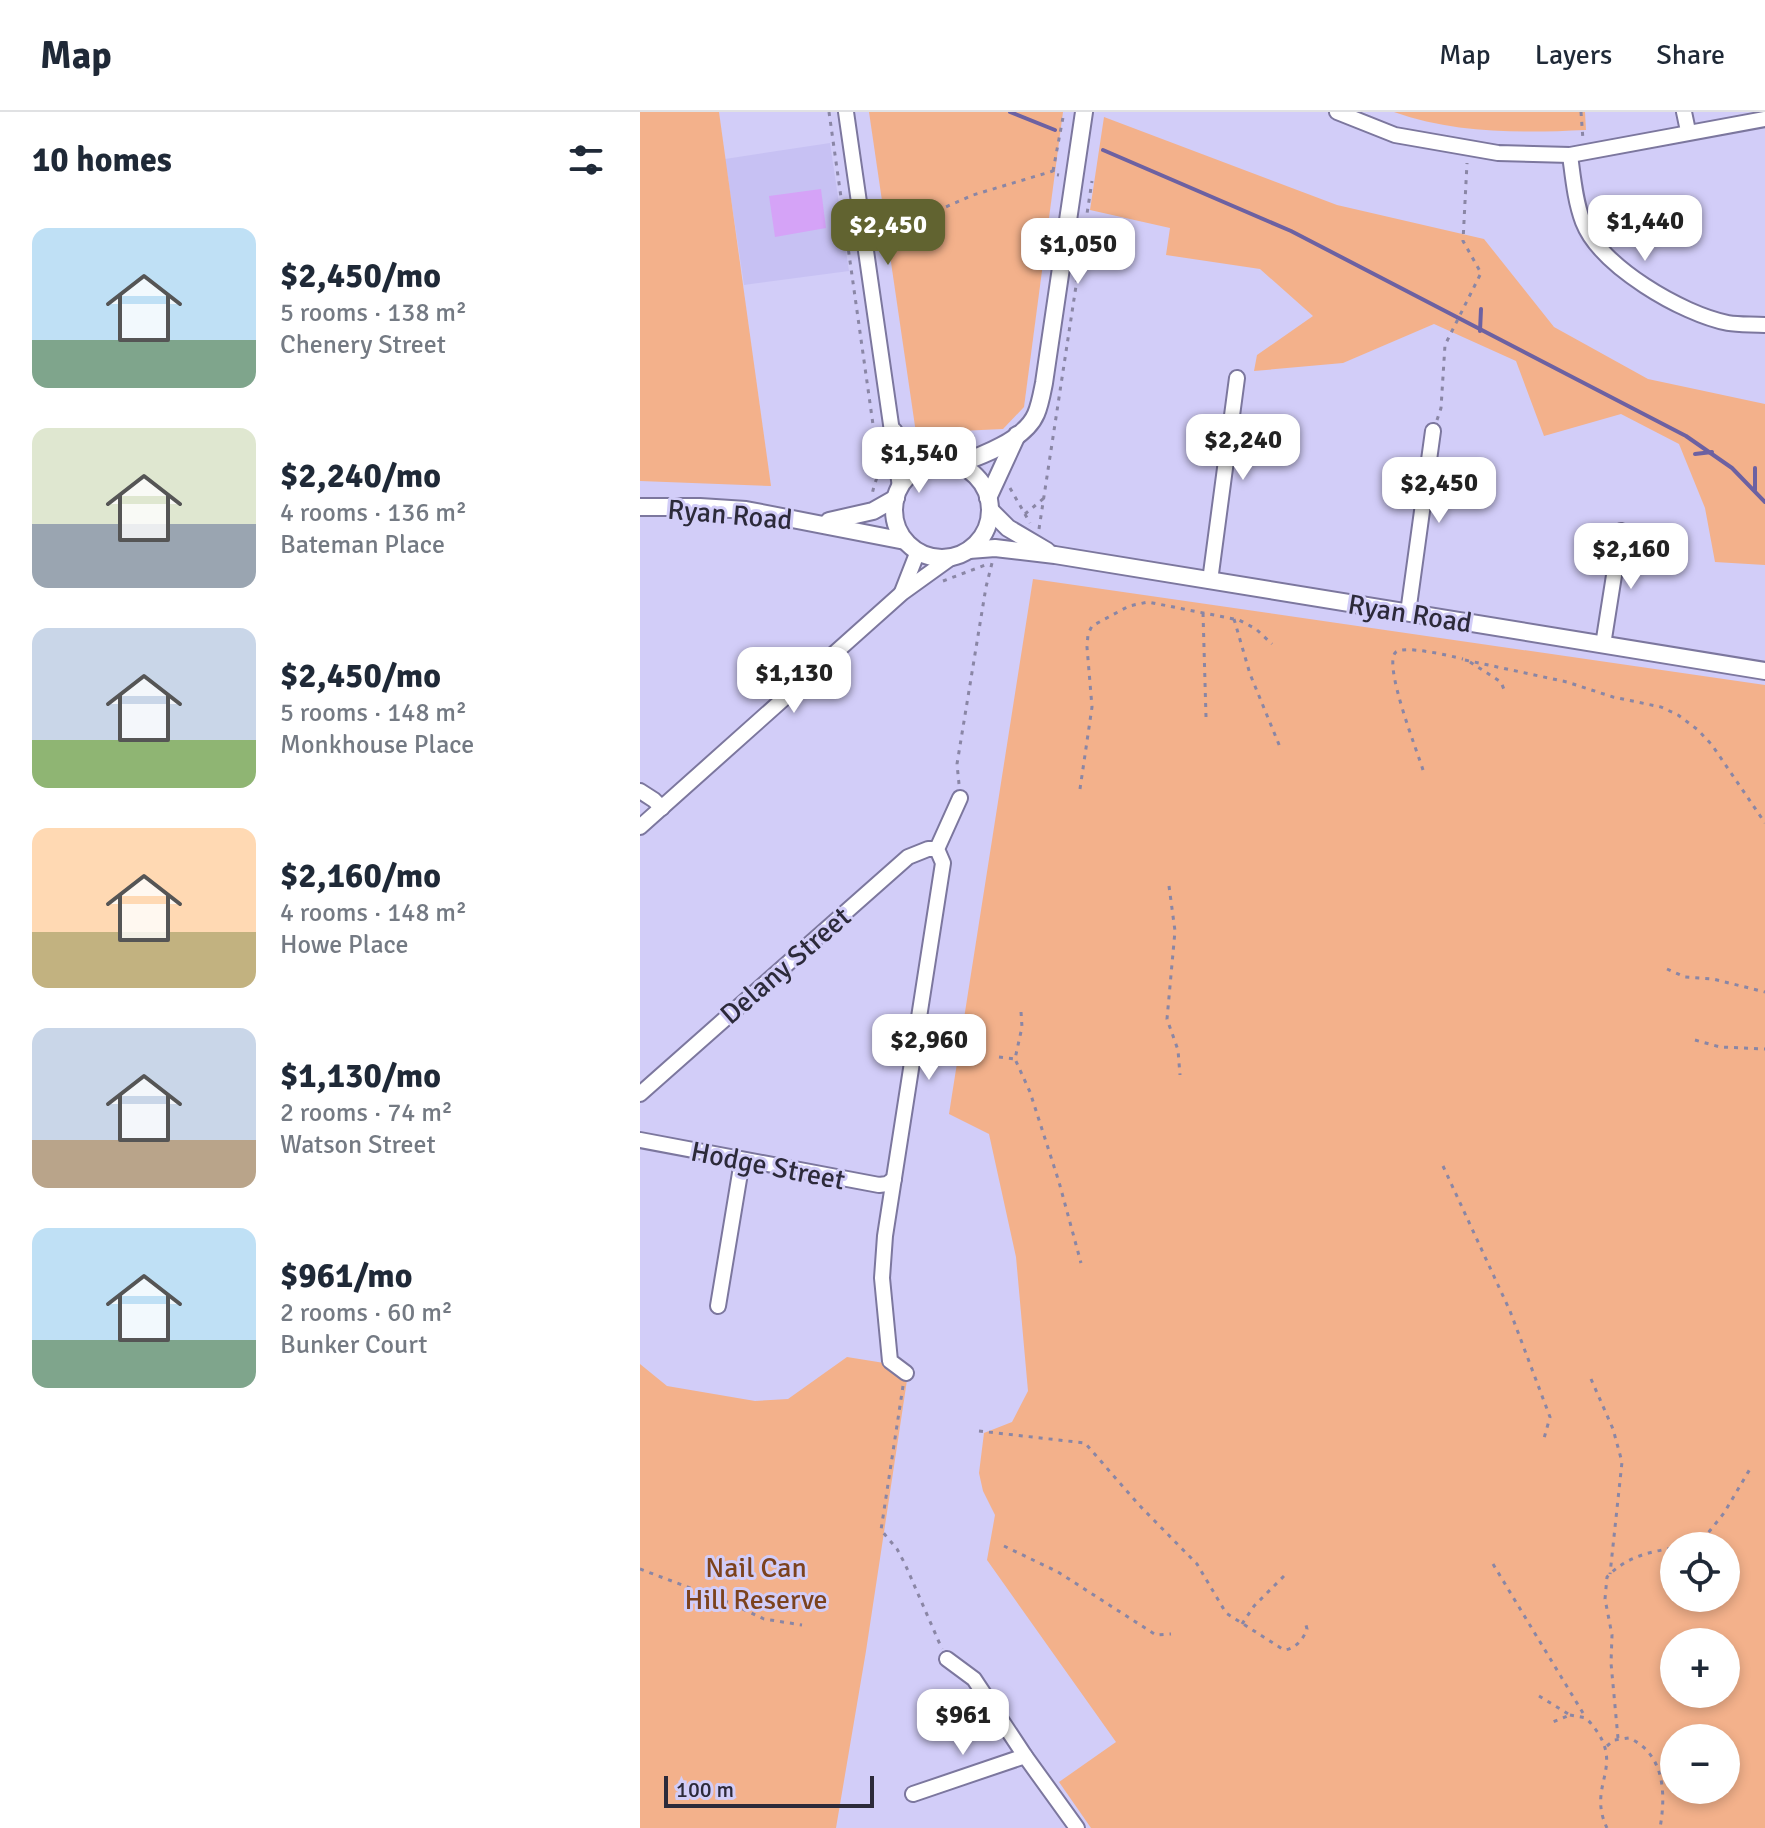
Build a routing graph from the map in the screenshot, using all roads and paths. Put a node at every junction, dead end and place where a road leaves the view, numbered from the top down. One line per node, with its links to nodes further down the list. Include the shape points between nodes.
1 (829, 112): 28 (path, via 880,475)
2 (846, 112): 18 (street)
3 (1064, 112): 12 (path)
4 (1084, 112): 20 (street, via 1040,399 1036,415)
5 (1337, 112): 10 (street, via 1395,135)
6 (1581, 112): 11 (path)
7 (1684, 112): 9 (street)
8 (1765, 119): 9 (street)
9 (1688, 131): 11 (street)
10 (1466, 148): 11 (street); 19 (path, via 1463,241 1481,273 1445,345 1441,408)
11 (1577, 153): 16 (street, via 1575,195 1584,224 1617,267 1697,312 1728,323)
12 (1053, 171): 13 (path); 15 (path, via 973,195)
13 (1059, 175)
14 (1092, 181): 27 (path)
15 (882, 235)
16 (1765, 325)
17 (1237, 378): 38 (street)
18 (892, 427): 23 (street, via 908,451); 26 (street)
19 (1433, 431): 42 (street)
20 (1018, 434): 24 (street, via 990,453); 29 (street)
21 (978, 437): 22 (path)
22 (921, 441)
23 (926, 465): 24 (street); 26 (street, via 907,477)
24 (956, 465): 29 (street, via 977,477)
25 (1008, 485): 31 (path)
26 (898, 492): 32 (street, Ryan Road, via 873,511); 34 (street, via 895,520)
27 (1044, 498): 31 (path); 31 (path, via 1039,534)
28 (872, 500)
29 (989, 504): 35 (street, via 984,532); 36 (street, Ryan Road, via 1008,528)
30 (640, 507): 32 (street, Ryan Road, via 724,508)
31 (1025, 514)
32 (820, 523): 34 (street, Ryan Road)
33 (1621, 531): 45 (street)
34 (911, 546): 37 (street, via 934,557); 40 (street)
35 (969, 550): 36 (street, Ryan Road); 37 (street)
36 (1055, 555): 38 (street, Ryan Road)
37 (952, 557): 40 (street)
38 (1210, 581): 42 (street, Ryan Road)
39 (939, 583): 54 (path, via 992,563 957,764)
40 (902, 593): 55 (street)
41 (1203, 613): 43 (path); 49 (path); 52 (path, via 1138,602 1089,629 1092,707)
42 (1408, 613): 45 (street, Ryan Road)
43 (1234, 619): 44 (path); 50 (path)
44 (1272, 644)
45 (1603, 645): 47 (street, Ryan Road)
46 (1465, 660): 48 (path, via 1501,682); 51 (path, via 1406,650 1393,657 1400,699); 56 (path, via 1567,682 1678,715 1712,745)
47 (1765, 671)
48 (1505, 692)
49 (1206, 717)
50 (1280, 747)
51 (1423, 770)
52 (1080, 789)
53 (640, 791): 55 (street)
54 (960, 798): 58 (street)
55 (662, 808): 57 (street)
56 (1765, 823)
57 (640, 827)
58 (937, 849): 68 (street, Delany Street, via 908,857); 72 (street, via 943,863)
59 (1169, 886): 67 (path, via 1175,931 1167,1019)
60 (1667, 969): 61 (path)
61 (1765, 992)
62 (1021, 1012): 66 (path)
63 (1695, 1040): 64 (path)
64 (1765, 1049)
65 (999, 1057): 66 (path)
66 (1015, 1059): 73 (path, via 1052,1159)
67 (1180, 1075)
68 (640, 1094)
69 (640, 1140): 70 (street, Hodge Street)
70 (742, 1161): 72 (street, Hodge Street, via 879,1185); 74 (street)
71 (1443, 1166): 78 (path, via 1510,1311 1550,1417)
72 (894, 1179): 75 (street, via 882,1278 890,1361)
73 (1081, 1263)
74 (718, 1306)
75 (906, 1373): 91 (path, via 881,1530 905,1564)
76 (1591, 1379): 85 (path, via 1622,1462)
77 (979, 1431): 88 (path, via 1085,1443 1197,1564 1222,1607)
78 (1543, 1442)
79 (1750, 1469): 80 (path)
80 (1709, 1532)
81 (1004, 1546): 90 (path, via 1058,1572 1156,1635)
82 (1660, 1550): 85 (path, via 1629,1559)
83 (1493, 1564): 94 (path)
84 (640, 1569): 89 (path, via 764,1619)
85 (1610, 1574): 96 (path, via 1604,1586)
86 (1285, 1575): 88 (path)
87 (1305, 1621): 88 (path, via 1305,1634 1287,1650)
88 (1242, 1624)
89 (802, 1625)
90 (1171, 1634)
91 (947, 1659): 98 (street, via 974,1679)
92 (1539, 1696): 93 (path)
93 (1570, 1715): 94 (path); 95 (path)
94 (1586, 1718): 97 (path)
95 (1553, 1722)
96 (1618, 1738): 97 (path); 102 (path, via 1636,1741 1655,1761 1664,1786)
97 (1607, 1746): 101 (path, via 1600,1801)
98 (1025, 1756): 99 (street); 100 (street)
99 (913, 1794)
100 (1077, 1828)
101 (1607, 1828)
102 (1660, 1828)

